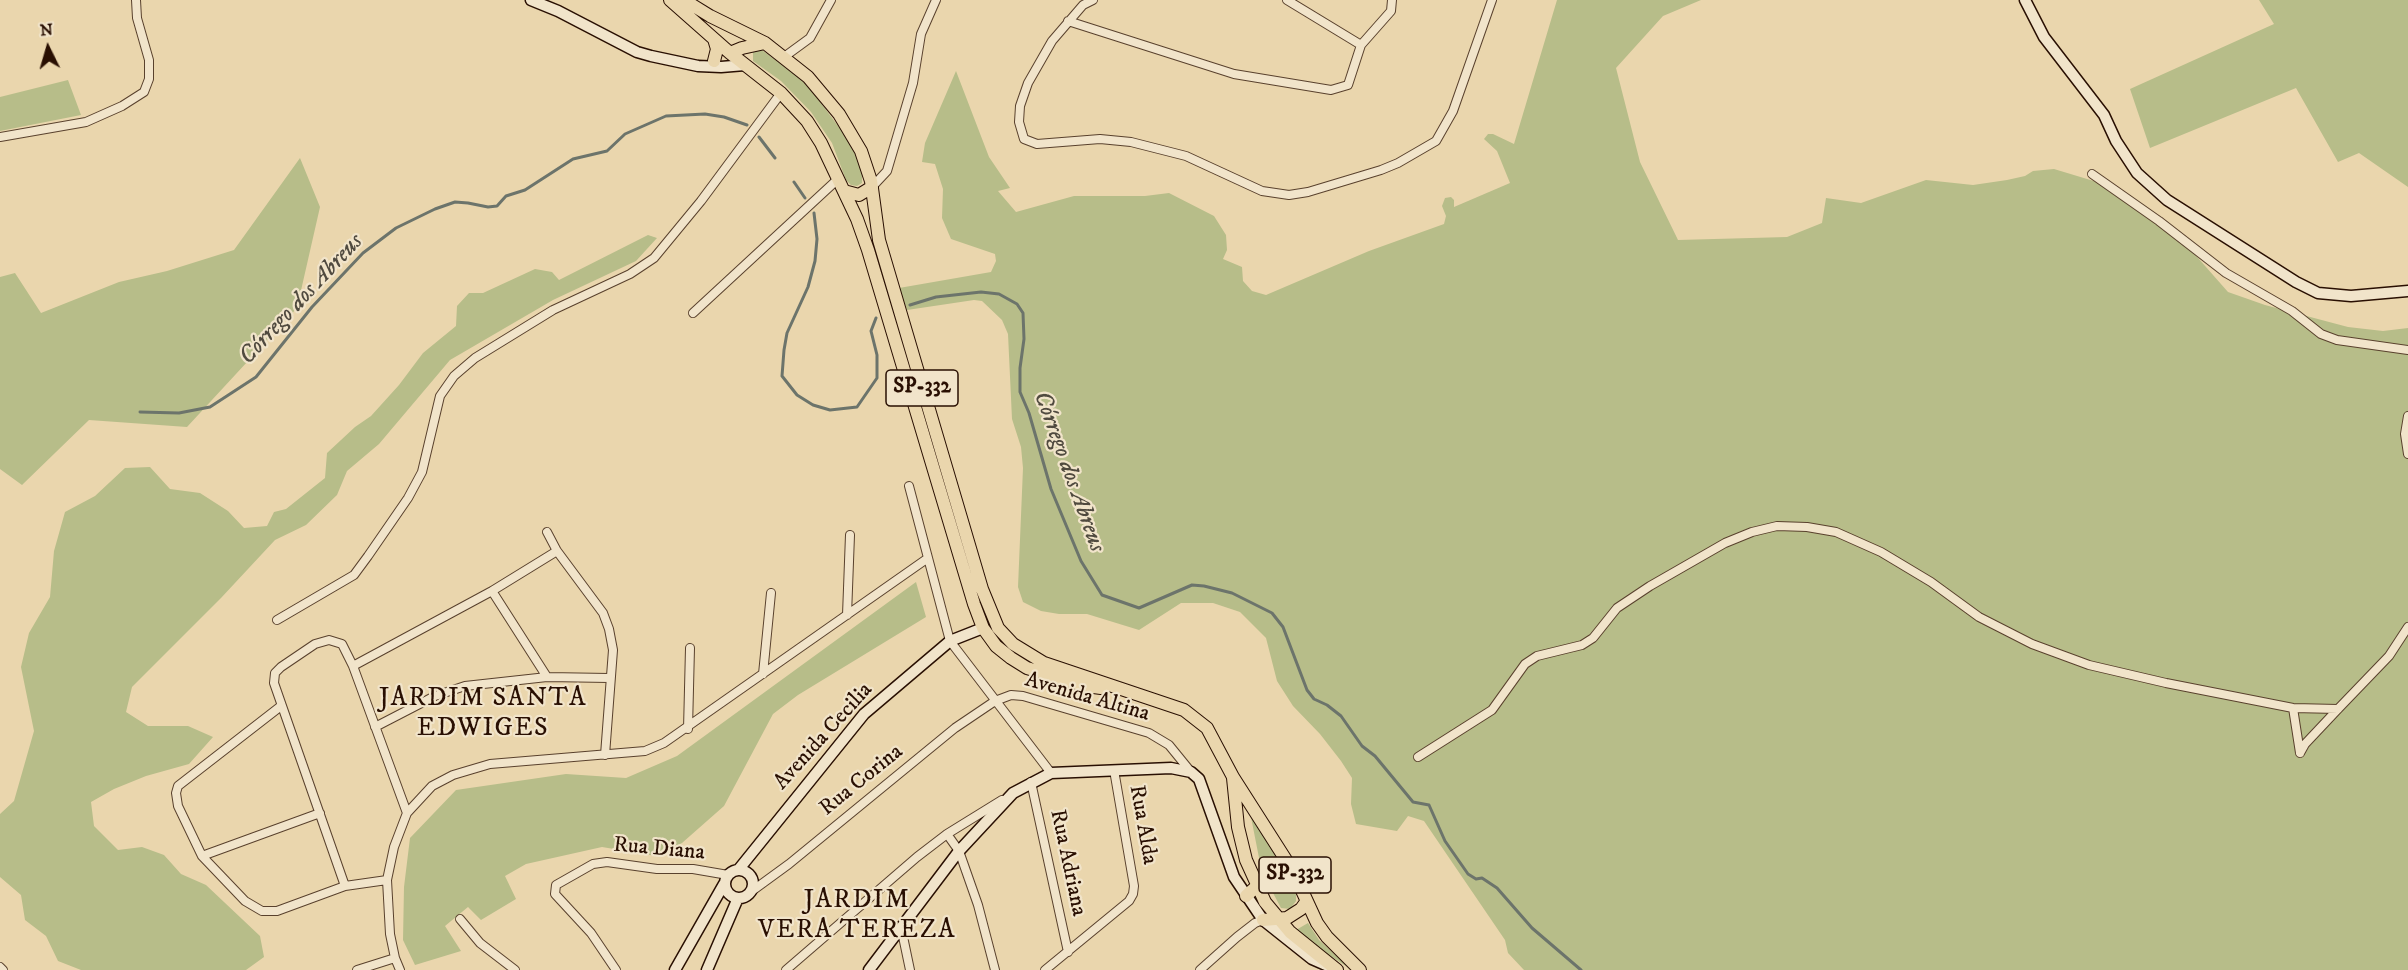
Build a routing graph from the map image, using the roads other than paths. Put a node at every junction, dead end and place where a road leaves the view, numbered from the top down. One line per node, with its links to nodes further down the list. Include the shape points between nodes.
1 (136, 0): 22 (street, via 149,60 144,92 86,122)
2 (531, 0): 20 (street, via 637,52)
3 (670, 0): 13 (main road, SP-332)
4 (684, 0): 14 (main road, SP-332)
5 (831, 0): 17 (street, via 810,38)
6 (936, 0): 25 (street, via 921,34 913,82 887,171)
7 (1093, 0): 12 (street)
8 (1287, 0): 15 (street)
9 (1392, 0): 15 (street, via 1387,17)
10 (1492, 0): 12 (street, via 1453,111 1436,141 1381,170 1289,195 1262,191 1186,156 1131,142 1100,139 1037,144 1024,140 1020,106 1028,83)
11 (2025, 0): 27 (street, via 2044,37 2104,115 2137,173 2167,200 2318,293)
12 (1068, 21): 15 (street, via 1234,74 1321,89 1348,85)
13 (714, 39): 16 (main road, SP-332); 18 (main road)
14 (760, 44): 16 (main road); 17 (main road, SP-332); 19 (main road, via 747,55)
15 (1361, 45)
16 (730, 53): 18 (street); 19 (main road, SP-332)
17 (784, 57): 25 (main road, SP-332, via 808,77 839,114 861,151)
18 (714, 61): 20 (street)
19 (745, 65): 20 (street); 21 (main road, SP-332)
20 (698, 66)
21 (781, 93): 24 (main road, SP-332, via 817,136); 40 (street, via 654,258 630,274 553,310 475,358 454,376 440,396 422,472 368,556 354,574)
22 (0, 137)
23 (2092, 174): 29 (street, via 2226,273 2292,311 2321,334 2337,340)
24 (838, 179): 26 (main road, SP-332); 28 (street)
25 (872, 187): 26 (main road, via 859,195); 49 (main road, SP-332, via 879,240 982,589 998,628 1031,657)
26 (844, 191): 42 (main road, SP-332, via 868,250)
27 (2408, 293)
28 (693, 313)
29 (2408, 350)
30 (2408, 416): 31 (street)
31 (2408, 454)
32 (909, 486): 36 (street)
33 (547, 531): 35 (street)
34 (850, 535): 39 (street)
35 (557, 551): 37 (street); 48 (street, via 603,613 613,650)
36 (928, 558): 39 (street); 43 (street)
37 (492, 591): 45 (street); 47 (street)
38 (771, 593): 46 (street)
39 (847, 615): 46 (street)
40 (277, 620)
41 (2408, 627): 53 (street, via 2389,656)
42 (982, 628): 43 (street, Avenida Cecilia); 49 (main road, SP-332, via 996,646 1027,668 1086,686)
43 (950, 641): 50 (street); 69 (street, Avenida Cecilia, via 864,714)
44 (690, 648): 55 (street)
45 (352, 666): 51 (street, via 342,644 329,640 315,644 275,673); 54 (street)
46 (763, 674): 55 (street)
47 (547, 677): 48 (street); 54 (street, via 465,686 435,696)
48 (609, 678): 56 (street)
49 (1120, 690): 61 (main road, SP-332, via 1192,715 1207,728)
50 (994, 701): 59 (street, Avenida Altina, via 1011,695 1023,696 1149,733 1169,745); 60 (street); 75 (street, Rua Corina)
51 (281, 706): 64 (street); 68 (street, via 178,786 178,806)
52 (2293, 708): 53 (street); 53 (street, via 2300,753); 57 (street, via 2166,683 2089,664 2032,644 1979,617 1881,552 1836,532 1777,526 1725,543 1650,586 1617,608 1593,638 1582,645 1537,656 1525,664 1492,710)
53 (2338, 709)
54 (375, 727): 65 (street)
55 (688, 729): 56 (street, via 645,751)
56 (605, 755): 65 (street, via 490,764 432,786)
57 (1418, 757)
58 (1114, 770): 59 (street, via 1172,768); 60 (street); 83 (street, Rua Alda, via 1133,894)
59 (1191, 772): 76 (street, via 1204,787 1228,864)
60 (1051, 773): 62 (street)
61 (1233, 777): 70 (main road, SP-332); 73 (main road, SP-332, via 1238,827)
62 (1032, 782): 63 (street); 83 (street, Rua Adriana)
63 (1013, 793): 66 (street); 67 (street)
64 (320, 813): 68 (street); 74 (street)
65 (407, 813): 72 (street)
66 (947, 834): 67 (street); 91 (street)
67 (959, 851): 82 (street); 94 (street)
68 (202, 856): 74 (street, via 245,901 262,911 277,911)
69 (739, 869): 71 (street); 75 (street, via 752,876)
70 (1293, 871): 73 (main road, via 1266,876); 78 (main road, SP-332)
71 (726, 879): 77 (street, via 730,895); 88 (street, Rua Diana, via 693,869 607,862 593,864 556,885 555,894 591,933); 89 (street)
72 (387, 880): 74 (street); 84 (street)
73 (1257, 885): 76 (main road); 81 (main road, SP-332)
74 (345, 886)
75 (752, 891): 77 (street)
76 (1246, 896): 80 (street)
77 (738, 898): 90 (street)
78 (1306, 902): 81 (main road, via 1295,914); 98 (main road, SP-332, via 1327,937)
79 (460, 919): 87 (street, via 480,943)
80 (1263, 920): 81 (main road); 96 (street); 97 (street, via 1312,960)
81 (1279, 920): 97 (main road, SP-332)
82 (901, 927): 92 (street); 93 (street)
83 (1068, 952): 95 (street)
84 (394, 958): 85 (street); 86 (street)
85 (357, 970)
86 (400, 970)
87 (515, 970)
88 (615, 970)
89 (675, 970)
90 (707, 970)
91 (786, 970)
92 (869, 970)
93 (910, 970)
94 (995, 970)
95 (1045, 970)
96 (1200, 970)
97 (1336, 970)
98 (1360, 970)

